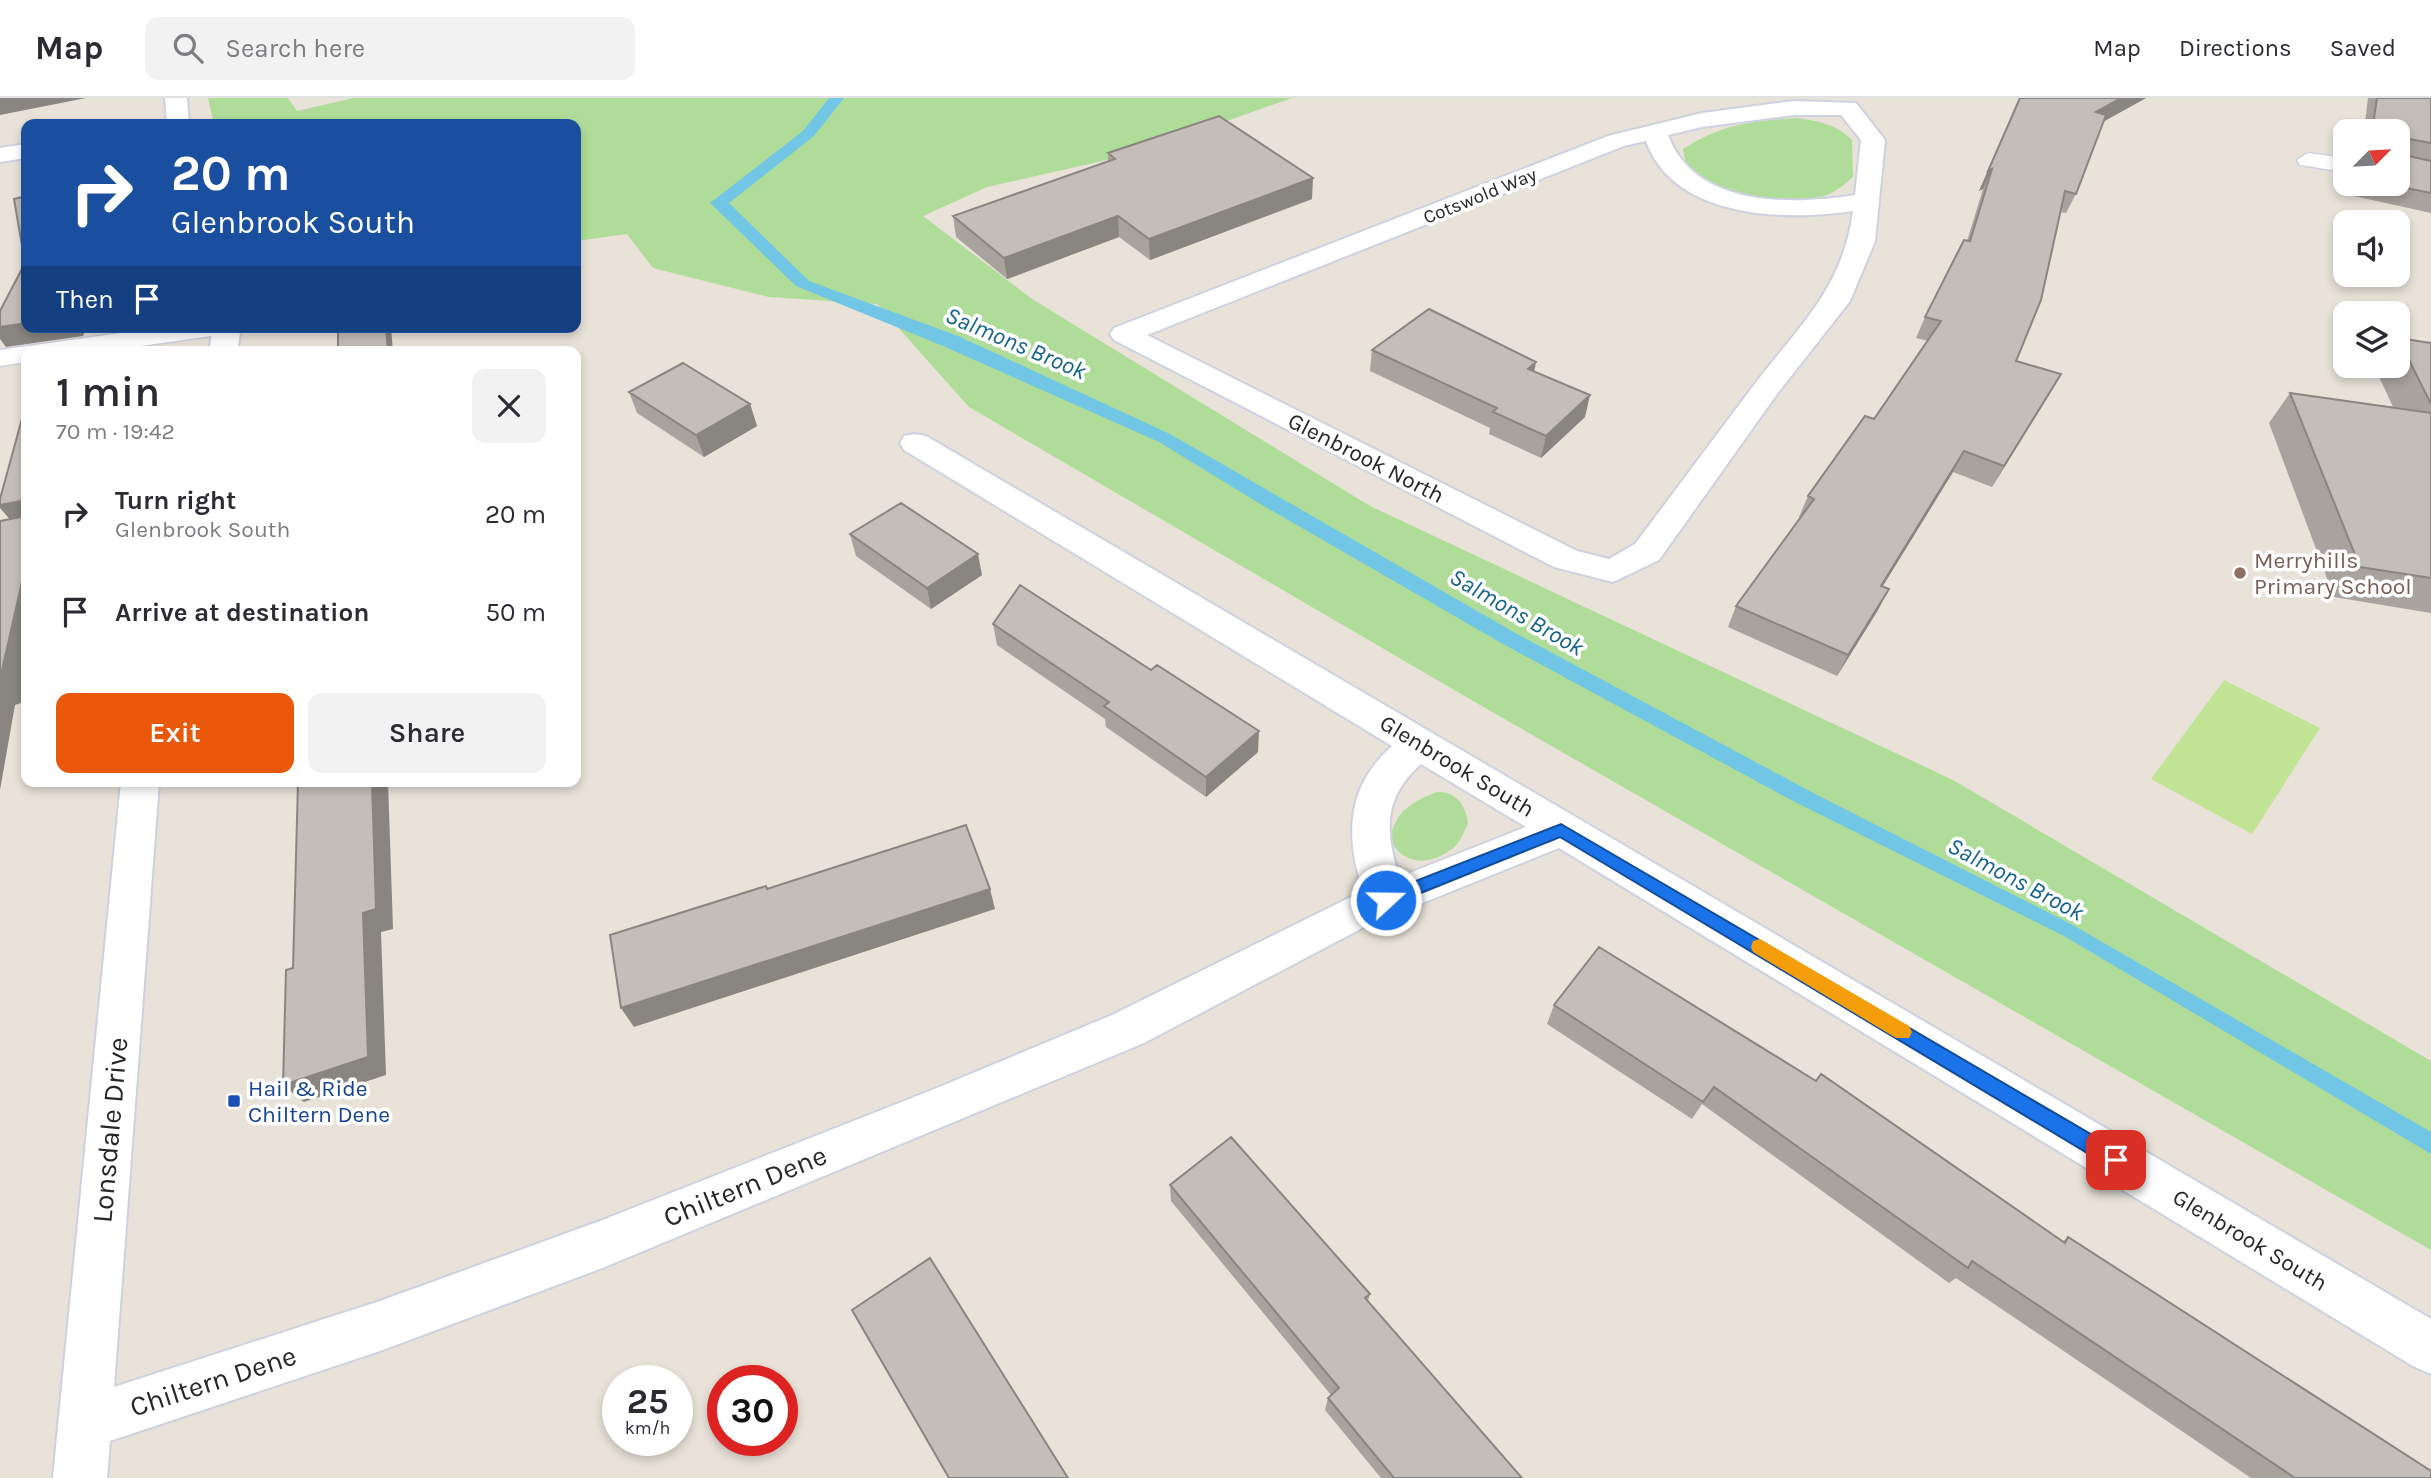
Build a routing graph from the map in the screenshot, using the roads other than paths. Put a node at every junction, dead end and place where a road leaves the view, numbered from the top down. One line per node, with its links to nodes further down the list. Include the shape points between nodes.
1 (176, 98): 3 (street)
2 (1858, 103): 4 (street, Cotswold Way); 9 (street, Cotswold Way, via 1874,141)
3 (177, 119)
4 (1654, 130): 9 (street, via 1667,159 1697,183 1729,199 1795,211); 11 (street, Cotswold Way)
5 (21, 152): 6 (street)
6 (0, 155)
7 (2308, 160): 8 (lane)
8 (2333, 163)
9 (1867, 201): 16 (street, Cotswold Way, via 1862,241 1836,301 1647,552)
10 (176, 333): 12 (lane)
11 (1124, 334): 16 (street, Glenbrook North, via 1566,559)
12 (85, 346)
13 (21, 355): 14 (lane)
14 (0, 358)
15 (915, 443): 17 (street, Glenbrook South)
16 (1613, 571)
17 (1419, 743): 19 (street, Glenbrook South); 20 (street, via 1383,779 1373,805 1371,853)
18 (140, 787): 22 (street, Lonsdale Drive)
19 (1561, 830): 20 (street, Chiltern Dene); 21 (street, Glenbrook South)
20 (1386, 900): 22 (street, Chiltern Dene, via 1128,1029 600,1245 393,1321)
21 (2431, 1348)
22 (84, 1423): 23 (street, Lonsdale Drive)
23 (80, 1478)

